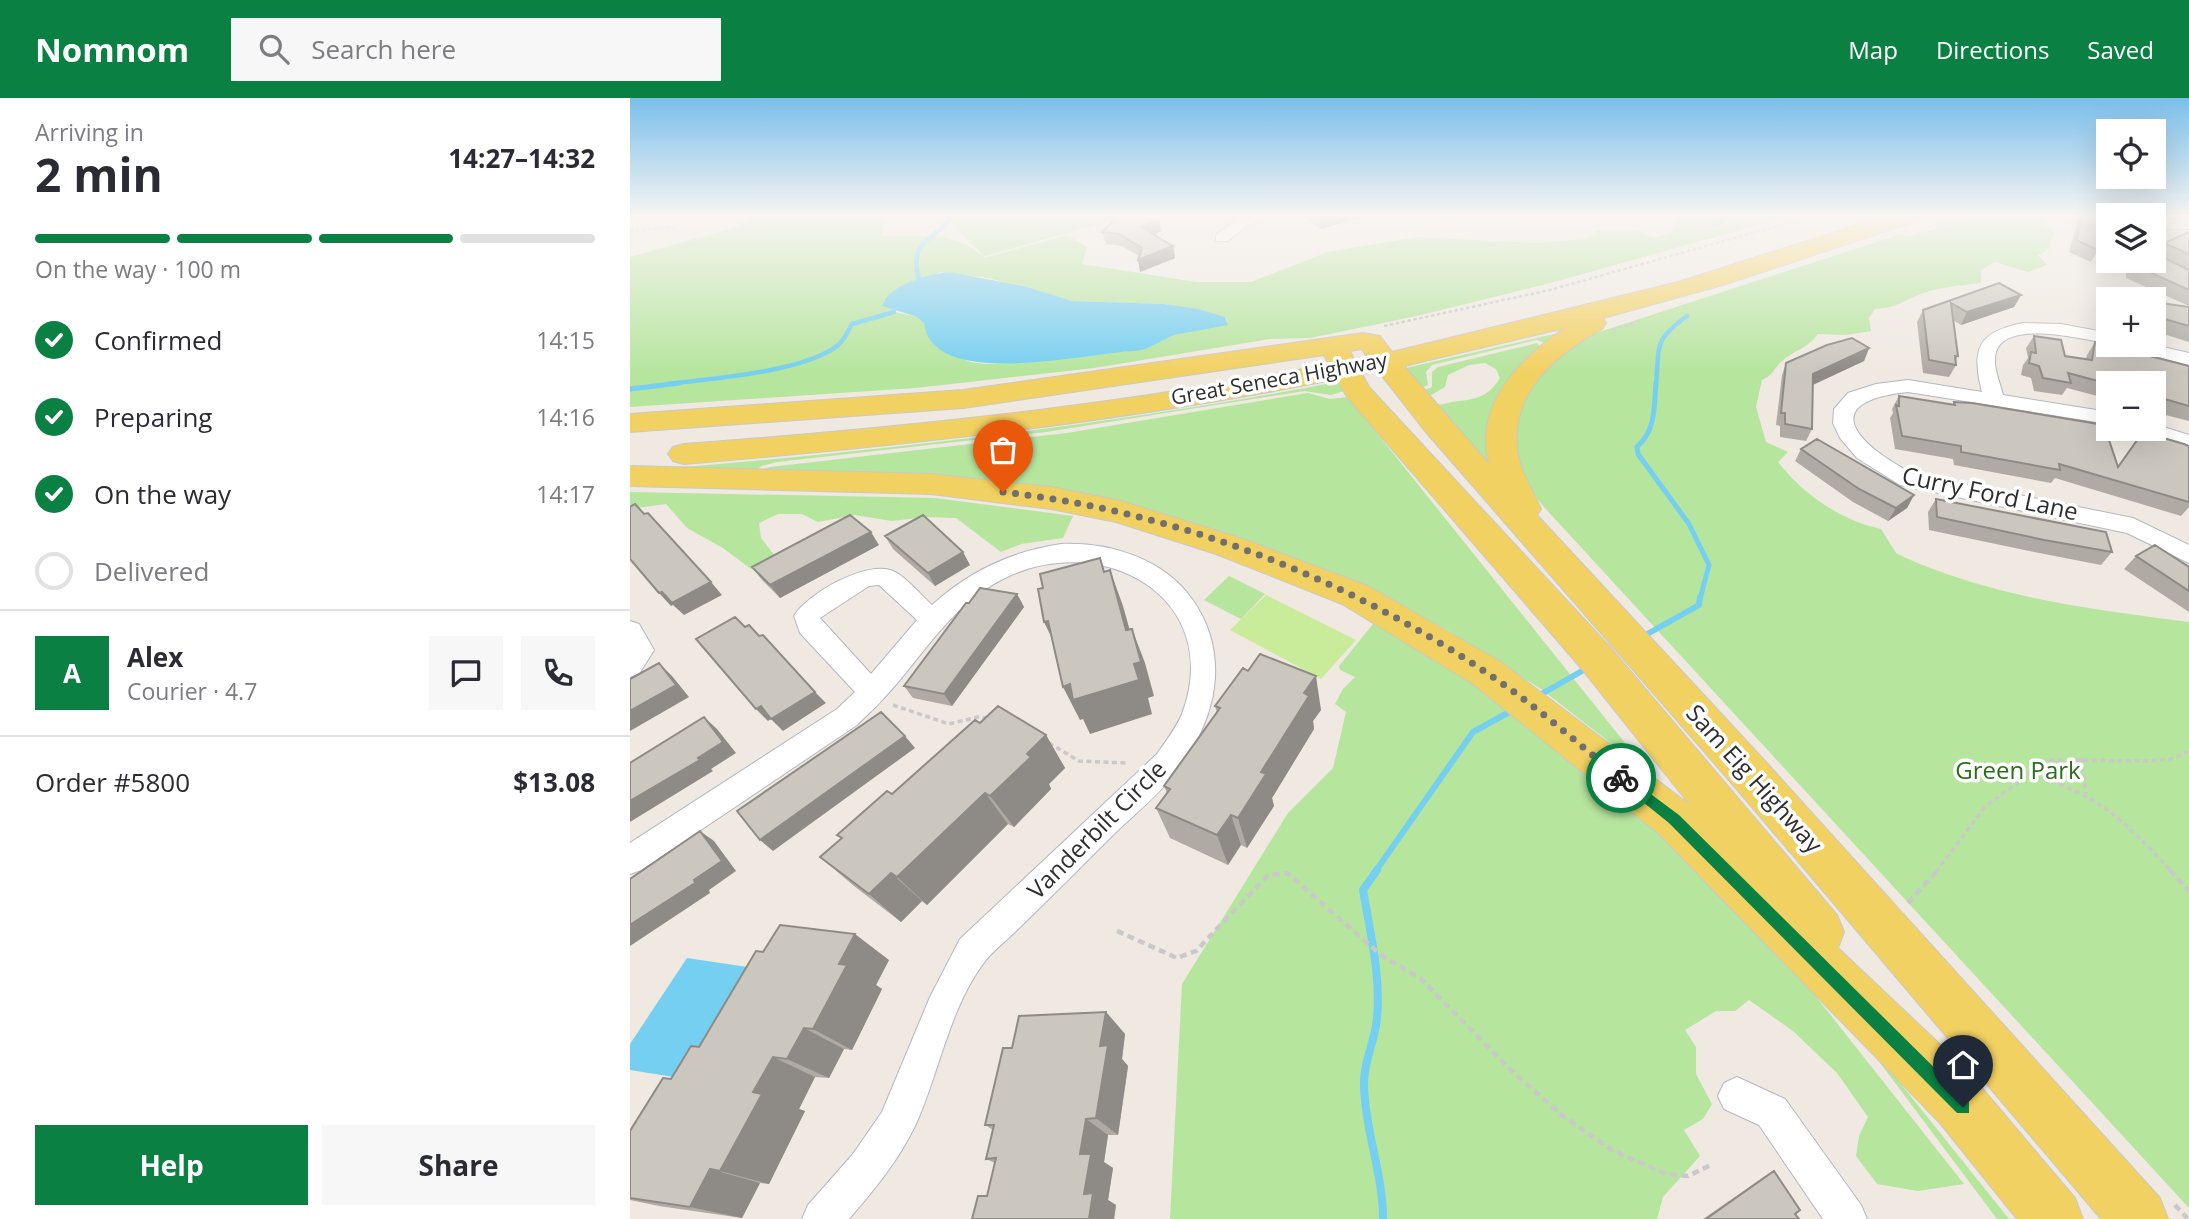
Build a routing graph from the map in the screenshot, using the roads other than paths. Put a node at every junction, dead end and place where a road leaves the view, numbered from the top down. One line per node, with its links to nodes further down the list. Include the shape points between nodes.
1 (1673, 267): 5 (main road, Great Seneca Highway)
2 (1752, 267): 3 (main road, Great Seneca Highway)
3 (1649, 298): 5 (main road, Great Seneca Highway); 16 (main road, via 1559,342 1513,391 1503,422 1502,454)
4 (2096, 337): 9 (street, via 2040,328 2000,335 1986,352)
5 (1375, 351): 7 (main road, Great Seneca Highway); 16 (main road, Sam Eig Highway)
6 (2166, 353): 8 (street)
7 (1339, 357): 11 (main road, Great Seneca Highway, via 963,399); 14 (main road, Great Seneca Highway, via 1264,385 1087,412 812,445); 20 (main road, Sam Eig Highway, via 1357,391)
8 (2189, 359)
9 (1994, 399): 10 (street, Curry Ford Lane); 17 (street, Curry Ford Lane, via 1908,386 1879,388 1852,400 1843,416 1844,426 1863,455 1908,480 2133,526)
10 (2096, 416)
11 (630, 423)
12 (2166, 435): 13 (street)
13 (2189, 442)
14 (630, 458)
15 (630, 476): 25 (main road, via 931,484 1051,498 1121,512 1228,546 1355,595 1488,673 1674,819)
16 (1538, 539): 20 (main road, Sam Eig Highway)
17 (2189, 555)
18 (933, 620): 22 (street, Vanderbilt Circle); 22 (street, via 886,578 876,576 861,580 811,611 809,626); 26 (street, Vanderbilt Circle, via 954,598 997,572 1049,555 1095,555 1147,572 1174,591 1192,614 1202,639 1199,706 1167,764 972,951 957,974 902,1112 881,1149)
19 (630, 631): 21 (street, via 641,650)
20 (1617, 654): 25 (main road, Sam Eig Highway); 29 (main road, Sam Eig Highway)
21 (630, 667)
22 (871, 695): 23 (street, Vanderbilt Circle, via 814,740)
23 (630, 860)
24 (1737, 1096): 27 (street, via 1772,1112)
25 (1963, 1107): 28 (main road, Sam Eig Highway)
26 (822, 1219)
27 (1847, 1219)
28 (2054, 1219)
29 (2139, 1219)

